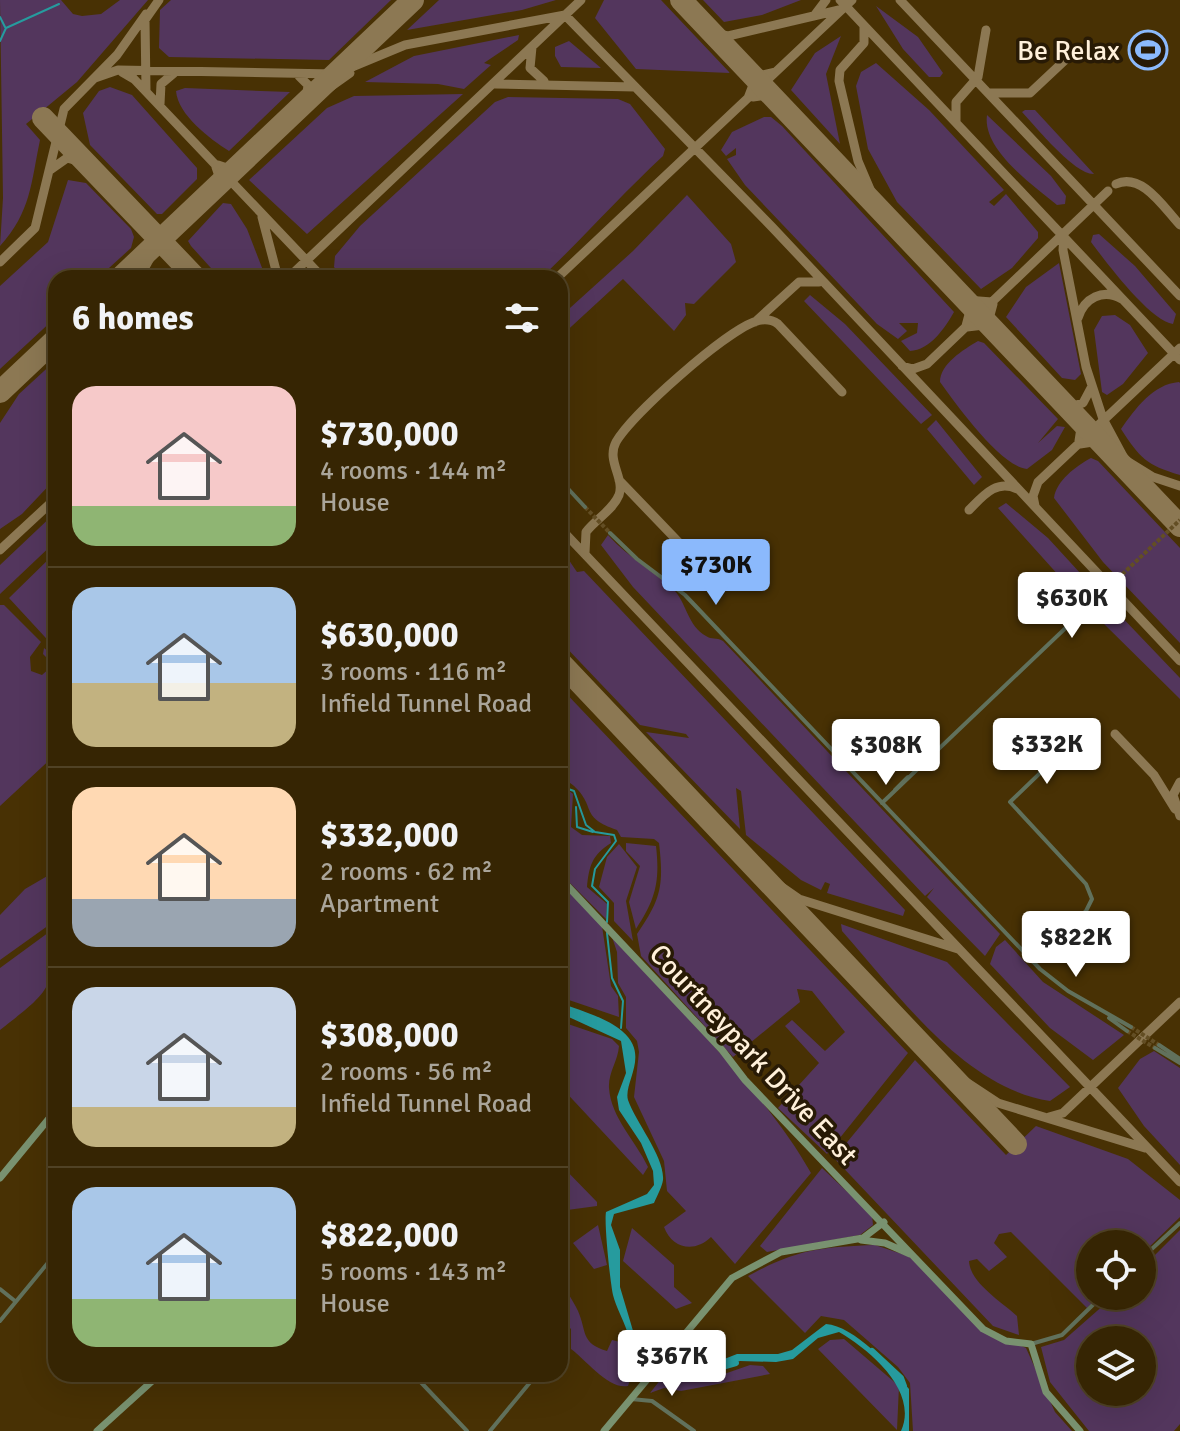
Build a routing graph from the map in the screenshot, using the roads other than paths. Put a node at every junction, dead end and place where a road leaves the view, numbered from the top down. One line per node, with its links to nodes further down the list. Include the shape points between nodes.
1 (568, 489): 2 (street)
2 (585, 507)
3 (610, 533): 6 (street, via 685,595)
4 (1096, 599): 6 (street)
5 (1065, 749): 8 (street, via 1010,802 1091,894 1086,911)
6 (882, 803): 8 (street)
7 (568, 886): 14 (street, Courtneypark Drive East)
8 (1033, 962): 9 (street)
9 (1129, 1029)
10 (1157, 1046): 11 (street)
11 (1180, 1061)
12 (48, 1120): 13 (street)
13 (0, 1178)
14 (884, 1222): 16 (street); 18 (street, Courtneypark Drive East)
15 (1180, 1223): 17 (street)
16 (859, 1240): 18 (street, via 885,1243); 28 (street, via 781,1252 749,1267 722,1288)
17 (1156, 1245)
18 (917, 1259): 24 (street, Courtneypark Drive East, via 983,1329 1006,1341)
19 (48, 1262): 21 (street)
20 (0, 1289): 21 (street)
21 (15, 1301): 23 (street)
22 (1087, 1310): 24 (street, via 1064,1331)
23 (0, 1321)
24 (1031, 1344): 34 (street, via 1046,1392)
25 (151, 1382): 29 (street)
26 (421, 1382): 30 (street)
27 (530, 1382): 31 (street)
28 (631, 1399): 32 (street); 33 (street, via 652,1401)
29 (97, 1431)
30 (467, 1431)
31 (490, 1431)
32 (604, 1431)
33 (694, 1431)
34 (1080, 1431)

